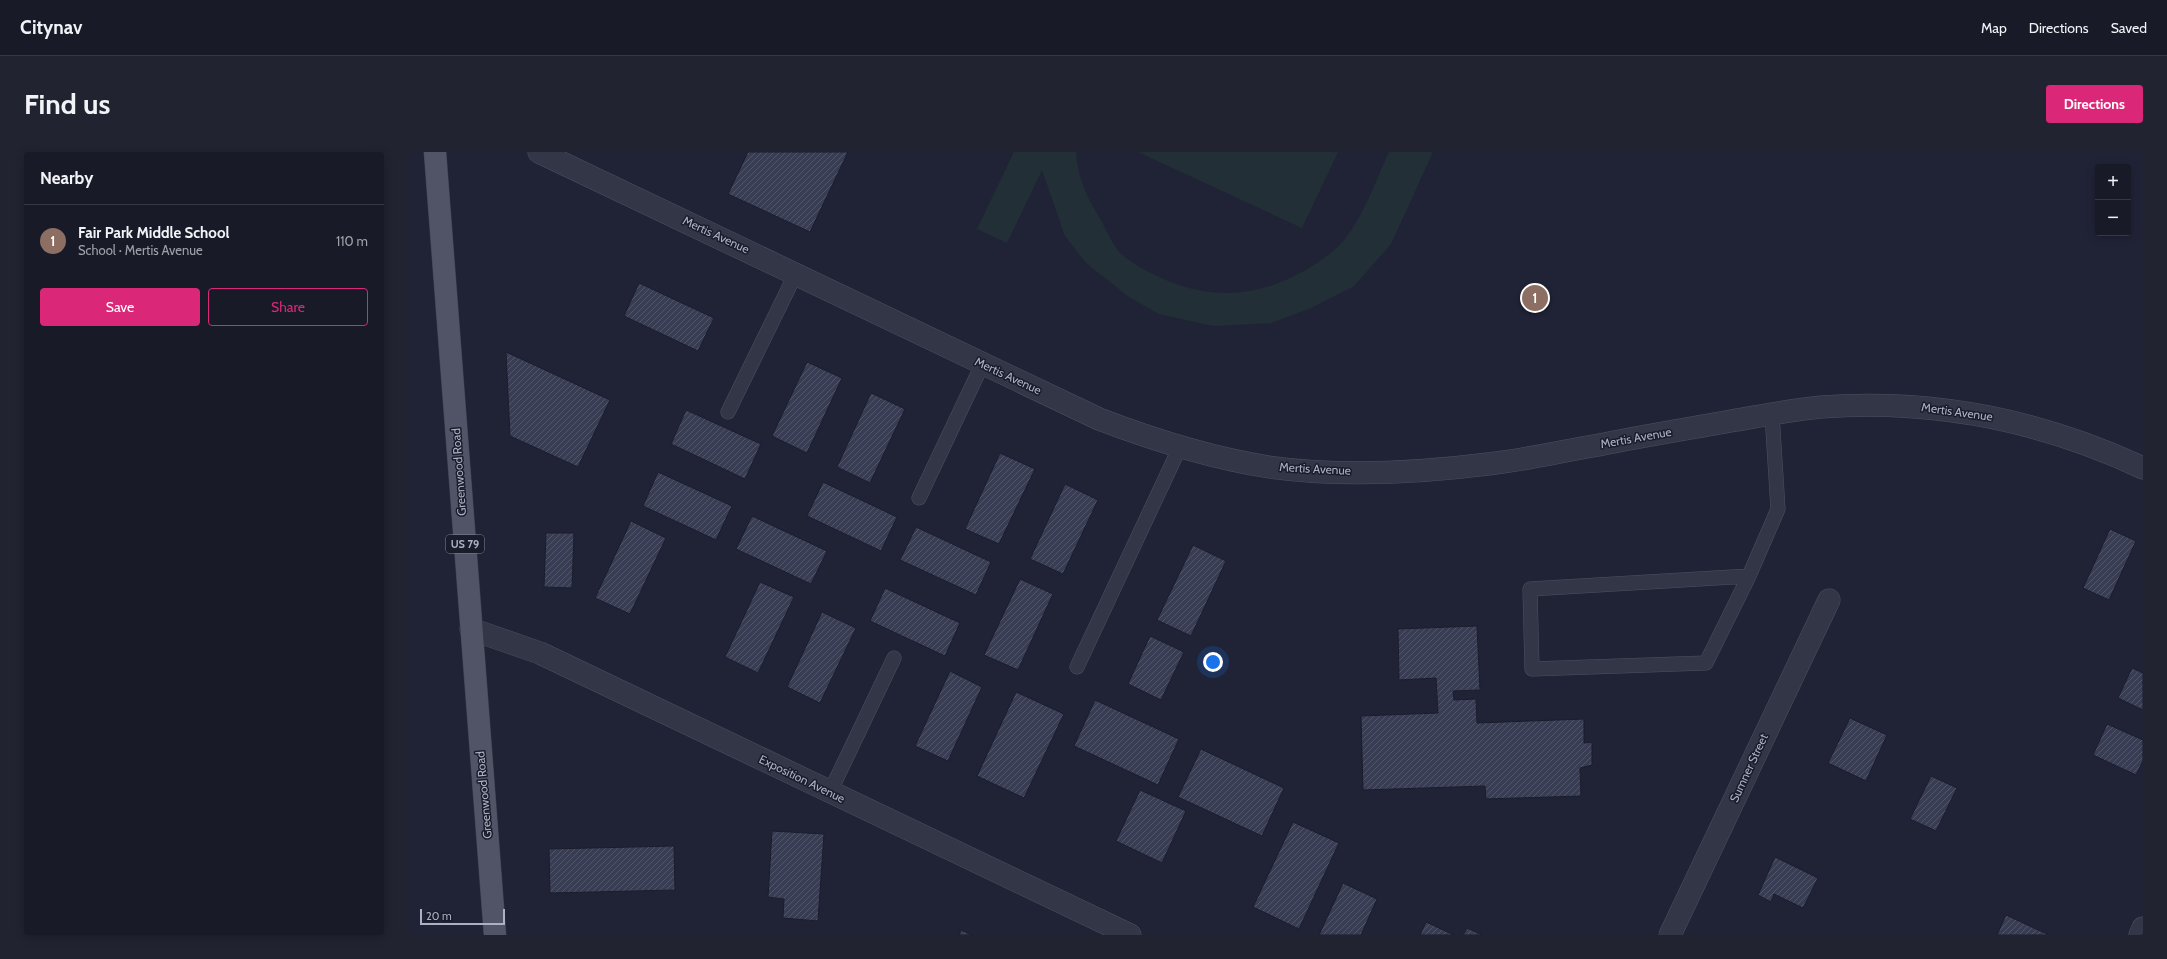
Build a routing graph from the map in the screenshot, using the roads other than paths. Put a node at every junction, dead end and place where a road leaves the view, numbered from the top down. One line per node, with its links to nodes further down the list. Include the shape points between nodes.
1 (435, 152): 12 (main road, Greenwood Road / US 79)
2 (539, 152): 3 (street, Mertis Avenue)
3 (796, 273): 4 (street, Mertis Avenue); 5 (lane)
4 (982, 365): 7 (street, Mertis Avenue, via 1099,420); 9 (lane)
5 (728, 412)
6 (1772, 414): 7 (street, Mertis Avenue, via 1543,456 1428,470 1368,472 1270,467); 8 (street, Mertis Avenue, via 1867,405 1961,411 2059,433); 10 (lane, via 1778,509)
7 (1180, 447): 14 (lane)
8 (2143, 468)
9 (919, 498)
10 (1749, 576): 10 (lane, via 1530,589 1532,669 1706,663)
11 (1829, 600): 19 (street, Sumner Street)
12 (471, 629): 15 (street, Exposition Avenue, via 540,653); 17 (main road, Greenwood Road / US 79)
13 (894, 658): 15 (lane)
14 (1076, 667)
15 (830, 792): 18 (street, Exposition Avenue)
16 (2143, 928): 20 (street)
17 (495, 935)
18 (1130, 935)
19 (1670, 935)
20 (2140, 935)

